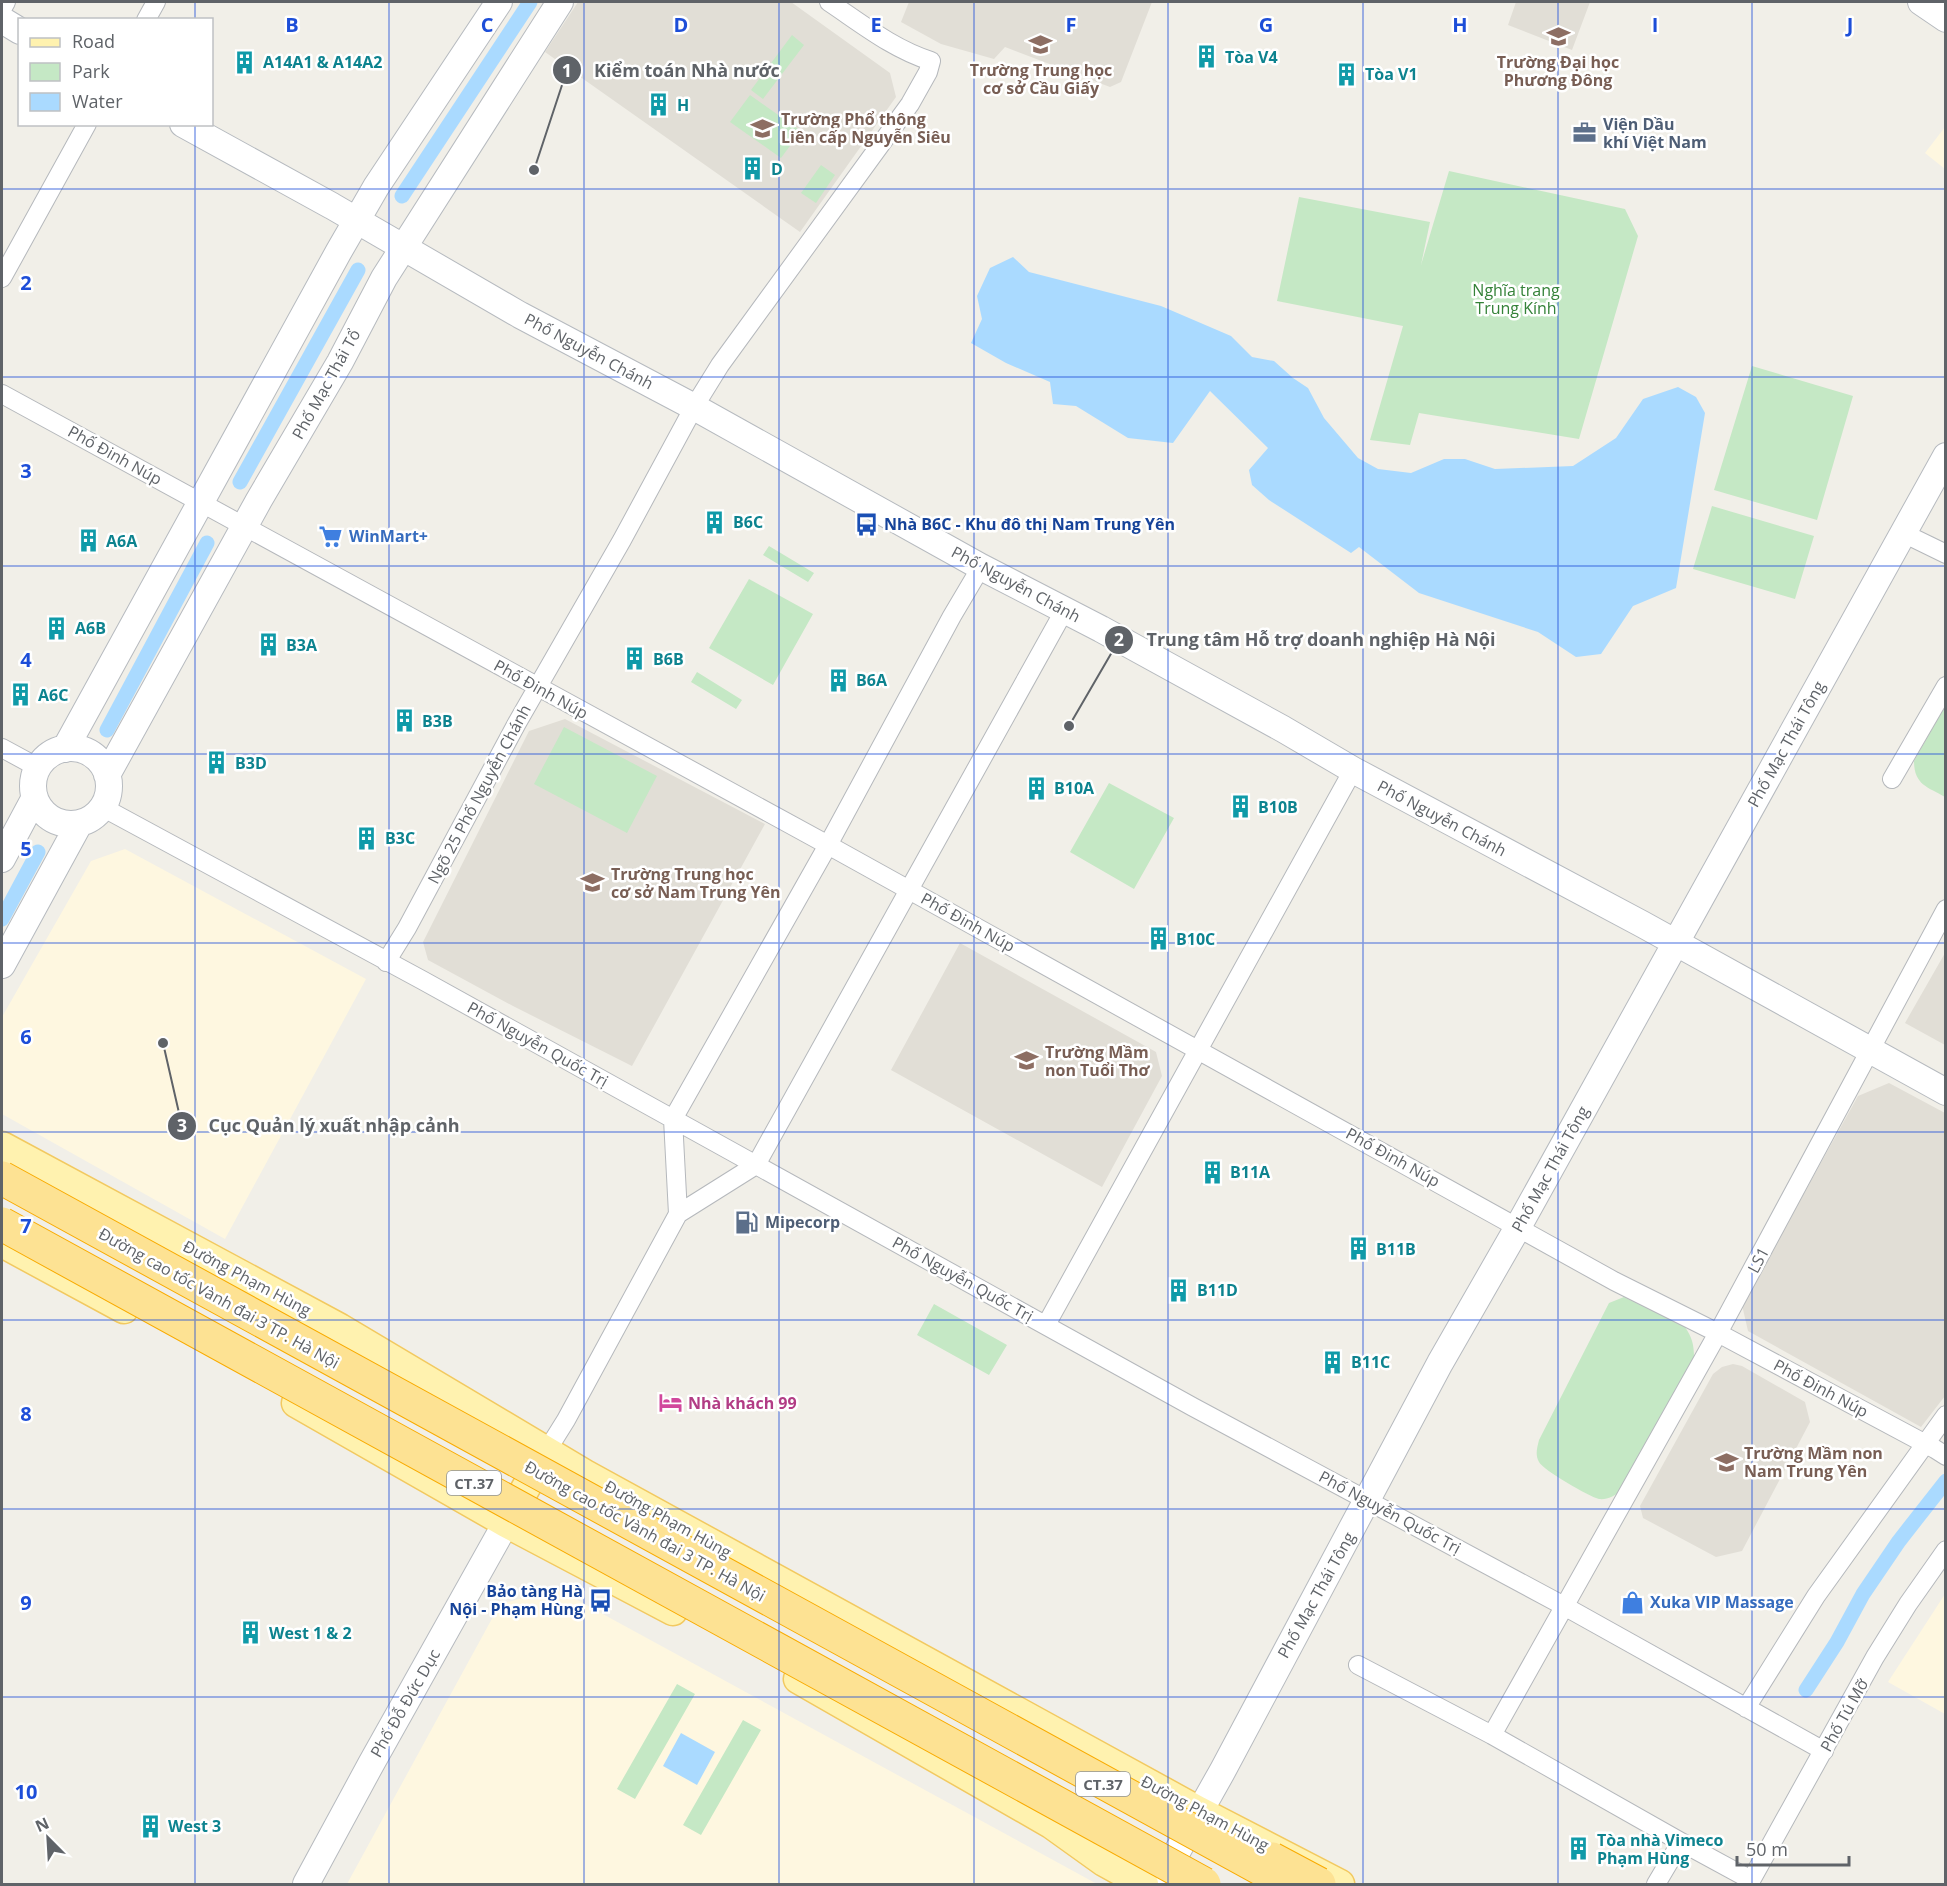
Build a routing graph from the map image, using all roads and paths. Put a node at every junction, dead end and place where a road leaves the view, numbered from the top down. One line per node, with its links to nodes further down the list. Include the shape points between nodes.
1 (6, 2): 7 (street)
2 (156, 2): 8 (street)
3 (498, 2): 14 (street)
4 (560, 2): 15 (street, Phố Mạc Thái Tổ)
5 (829, 2): 18 (street, Ngõ 25 Phố Nguyễn Chánh, via 900,39 910,54 931,61 928,72 910,104)
6 (1921, 2): 9 (street)
7 (2, 9)
8 (147, 18)
9 (1946, 19)
10 (2, 21): 11 (street)
11 (18, 30)
12 (86, 126): 16 (street)
13 (187, 126): 14 (street, Phố Nguyễn Chánh)
14 (357, 220): 15 (street, Phố Nguyễn Chánh); 20 (street)
15 (404, 247): 18 (street, Phố Nguyễn Chánh, via 520,315); 21 (street, Phố Mạc Thái Tổ)
16 (2, 278)
17 (2, 394): 20 (street, Phố Đinh Núp)
18 (694, 406): 24 (street, Phố Nguyễn Chánh); 27 (street, Ngõ 25 Phố Nguyễn Chánh)
19 (1945, 459): 22 (street, Phố Mạc Thái Tông)
20 (201, 503): 21 (street, Phố Đinh Núp); 29 (street)
21 (245, 526): 27 (street, Phố Đinh Núp); 32 (street, Phố Mạc Thái Tổ)
22 (1904, 533): 23 (street); 41 (street, Phố Mạc Thái Tông)
23 (1946, 554)
24 (981, 567): 25 (street, Phố Nguyễn Chánh); 37 (street)
25 (1064, 611): 31 (street, Phố Nguyễn Chánh); 39 (street)
26 (1946, 686): 33 (street)
27 (538, 687): 37 (street, Phố Đinh Núp); 42 (street, Ngõ 25 Phố Nguyễn Chánh)
28 (2, 748): 30 (street)
29 (65, 749): 30 (street); 32 (street, via 90,754)
30 (37, 767): 34 (street, via 33,777)
31 (1353, 770): 41 (street, Phố Nguyễn Chánh); 44 (street)
32 (107, 775): 35 (street, via 108,792)
33 (1892, 779)
34 (34, 799): 36 (street, via 52,820); 38 (street)
35 (102, 807): 36 (street, via 94,817); 42 (street, Phố Nguyễn Quốc Trị)
36 (79, 824): 43 (street)
37 (828, 845): 39 (street, Phố Đinh Núp); 47 (street)
38 (2, 860)
39 (910, 890): 44 (street, Phố Đinh Núp); 49 (street)
40 (1946, 909): 45 (street, LS1)
41 (1675, 942): 45 (street, Phố Nguyễn Chánh); 53 (street, Phố Mạc Thái Tông)
42 (386, 962): 47 (street, Phố Nguyễn Quốc Trị)
43 (2, 965)
44 (1197, 1049): 53 (street, Phố Đinh Núp); 55 (street)
45 (1869, 1051): 46 (street, Phố Nguyễn Chánh); 56 (street, LS1)
46 (1946, 1092)
47 (673, 1119): 49 (street, Phố Nguyễn Quốc Trị); 51 (street)
48 (2, 1146): 59 (main road, Đường Phạm Hùng, via 340,1328)
49 (756, 1165): 51 (street); 55 (street, Phố Nguyễn Quốc Trị)
50 (2, 1178): 65 (highway, Đường cao tốc Vành đai 3 TP. Hà Nội / CT.37, bridge)
51 (678, 1214): 59 (street)
52 (2, 1224): 68 (highway, CT.37, bridge)
53 (1518, 1227): 56 (street, Phố Đinh Núp); 60 (street, Phố Mạc Thái Tông, via 1402,1431)
54 (2, 1243): 61 (main road)
55 (1046, 1325): 60 (street, Phố Nguyễn Quốc Trị)
56 (1719, 1333): 58 (street, Phố Đinh Núp); 63 (street, LS1)
57 (1946, 1415): 58 (street)
58 (1935, 1449): 66 (street, via 1816,1596)
59 (546, 1452): 61 (main road); 70 (main road, Đường Phạm Hùng)
60 (1367, 1501): 63 (street, Phố Nguyễn Quốc Trị); 70 (street, Phố Mạc Thái Tông)
61 (506, 1523): 73 (street, Phố Đỗ Đức Dục); 74 (main road, via 832,1699 1051,1824)
62 (1946, 1550): 69 (street, Phố Tú Mỡ, via 1875,1657)
63 (1564, 1606): 66 (street, Phố Nguyễn Quốc Trị); 67 (street, LS1)
64 (1358, 1665): 67 (street)
65 (917, 1682): 78 (highway, Đường cao tốc Vành đai 3 TP. Hà Nội / CT.37, bridge); 79 (highway, bridge, via 982,1701)
66 (1746, 1708): 69 (street, Phố Nguyễn Quốc Trị)
67 (1492, 1735): 71 (street)
68 (946, 1743): 76 (highway, bridge); 77 (highway, CT.37, bridge)
69 (1824, 1751): 72 (street, Phố Tú Mỡ)
70 (1199, 1811): 75 (street, Phố Mạc Thái Tông); 80 (main road, Đường Phạm Hùng)
71 (1681, 1842): 72 (street); 81 (street)
72 (1750, 1882)
73 (306, 1884)
74 (1143, 1884)
75 (1159, 1884)
76 (1177, 1884)
77 (1204, 1884)
78 (1289, 1884)
79 (1319, 1884)
80 (1340, 1884)
81 (1656, 1884)

